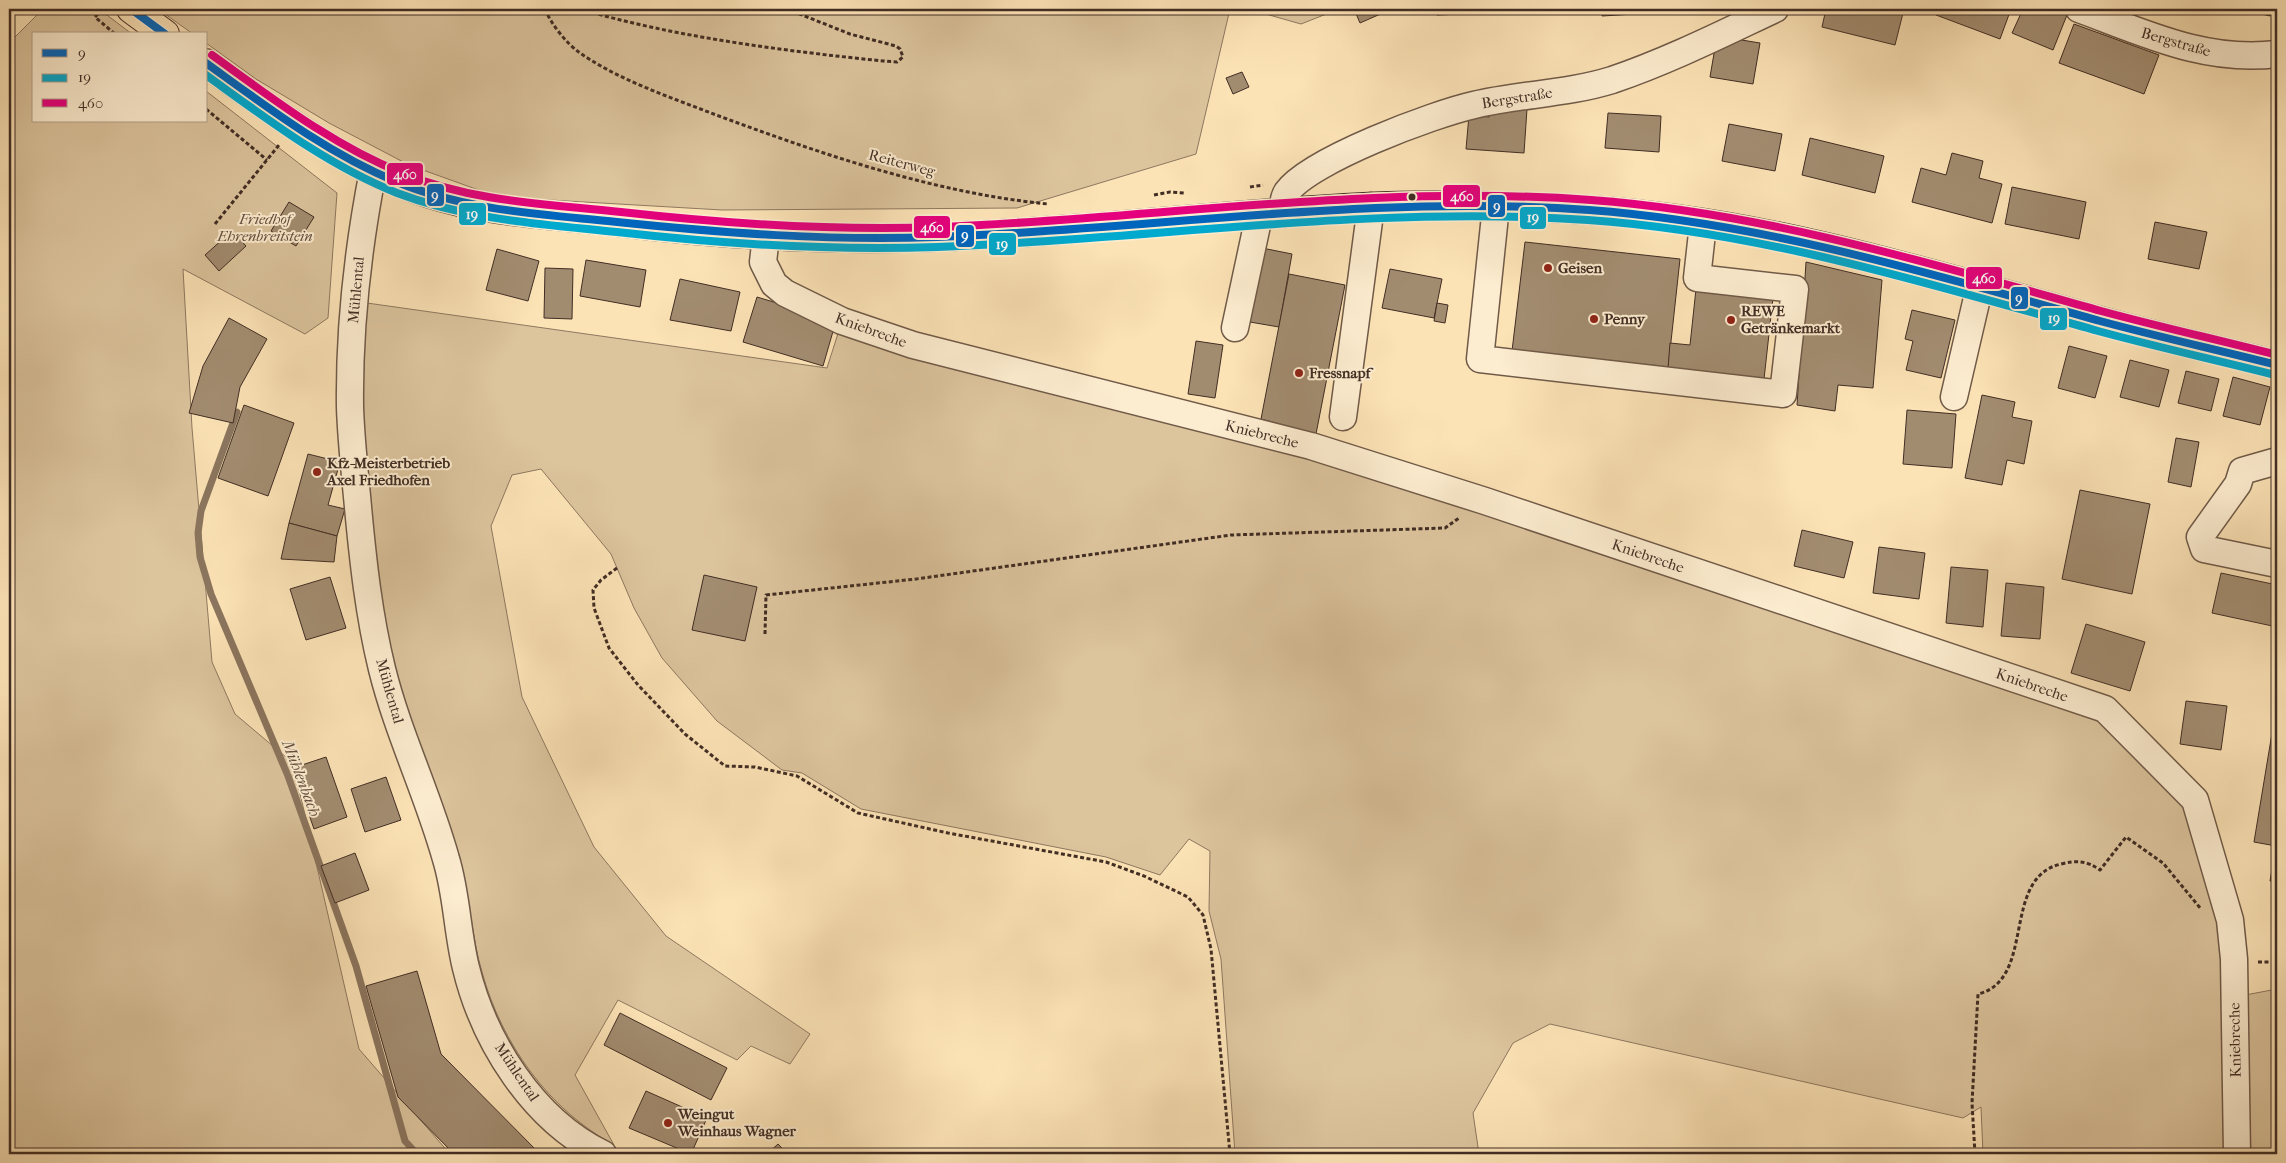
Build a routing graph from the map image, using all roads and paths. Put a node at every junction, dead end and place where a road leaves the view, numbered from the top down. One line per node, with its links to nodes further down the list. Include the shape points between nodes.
1 (102, 9): 8 (path, via 96,17)
2 (131, 9): 9 (main road)
3 (545, 9): 20 (path, Reiterweg, via 566,39 580,52 650,90 844,160 948,188)
4 (580, 9): 5 (path, via 721,40 897,62 903,57 896,46 850,34)
5 (787, 9)
6 (1775, 9): 16 (street, Bergstraße, via 1671,57 1613,79 1566,91 1475,105 1436,116 1339,157)
7 (2079, 9): 10 (street, Bergstraße, via 2191,50 2240,56)
8 (113, 32)
9 (163, 32)
10 (2277, 54)
11 (208, 64): 13 (main road)
12 (208, 112): 14 (path)
13 (289, 121): 14 (path, via 279,146); 15 (main road)
14 (267, 160): 24 (path)
15 (372, 171): 26 (main road, via 426,193 486,206 666,228); 38 (street, Mühlental, via 355,295 350,409 362,550 383,669 448,863 466,968 478,1006 508,1065 534,1100 561,1128)
16 (1294, 185): 17 (path); 23 (street, Bergstraße)
17 (1247, 188)
18 (1187, 193): 19 (path, via 1170,192)
19 (1148, 197)
20 (1054, 204)
21 (1371, 206): 22 (main road); 23 (main road); 31 (street)
22 (1496, 206): 25 (main road, via 1617,212); 25 (street, via 1480,359 1783,394 1795,289 1697,278)
23 (1271, 215): 26 (main road, via 1019,233 855,239); 28 (street, Bergstraße)
24 (215, 224)
25 (1703, 224): 27 (main road, via 1813,242)
26 (766, 236): 33 (street, Kniebreche, via 763,262 774,284 842,322 913,345 1312,446)
27 (1980, 285): 29 (main road, via 2104,322); 30 (street)
28 (1235, 328)
29 (2277, 365)
30 (1954, 397)
31 (1343, 417)
32 (2277, 460): 34 (street, via 2242,471 2238,484 2200,537 2204,548)
33 (1484, 501): 36 (path, via 1445,528 1231,535 916,579 766,595); 37 (street, Kniebreche, via 2105,709 2195,800)
34 (2277, 564)
35 (617, 568): 39 (path, via 593,590 594,608 609,648 638,686 685,734 725,766 755,767 797,776 858,814 1106,862 1188,897 1203,916 1211,949)
36 (765, 634)
37 (2230, 920): 40 (path, via 2198,908 2163,863 2126,836 2100,870 2088,862 2072,861 2049,866 2029,887 2006,976 1990,991 1978,994 1972,1103); 41 (street, Kniebreche, via 2234,959)
38 (603, 1154)
39 (1230, 1154)
40 (1975, 1154)
41 (2237, 1154)

